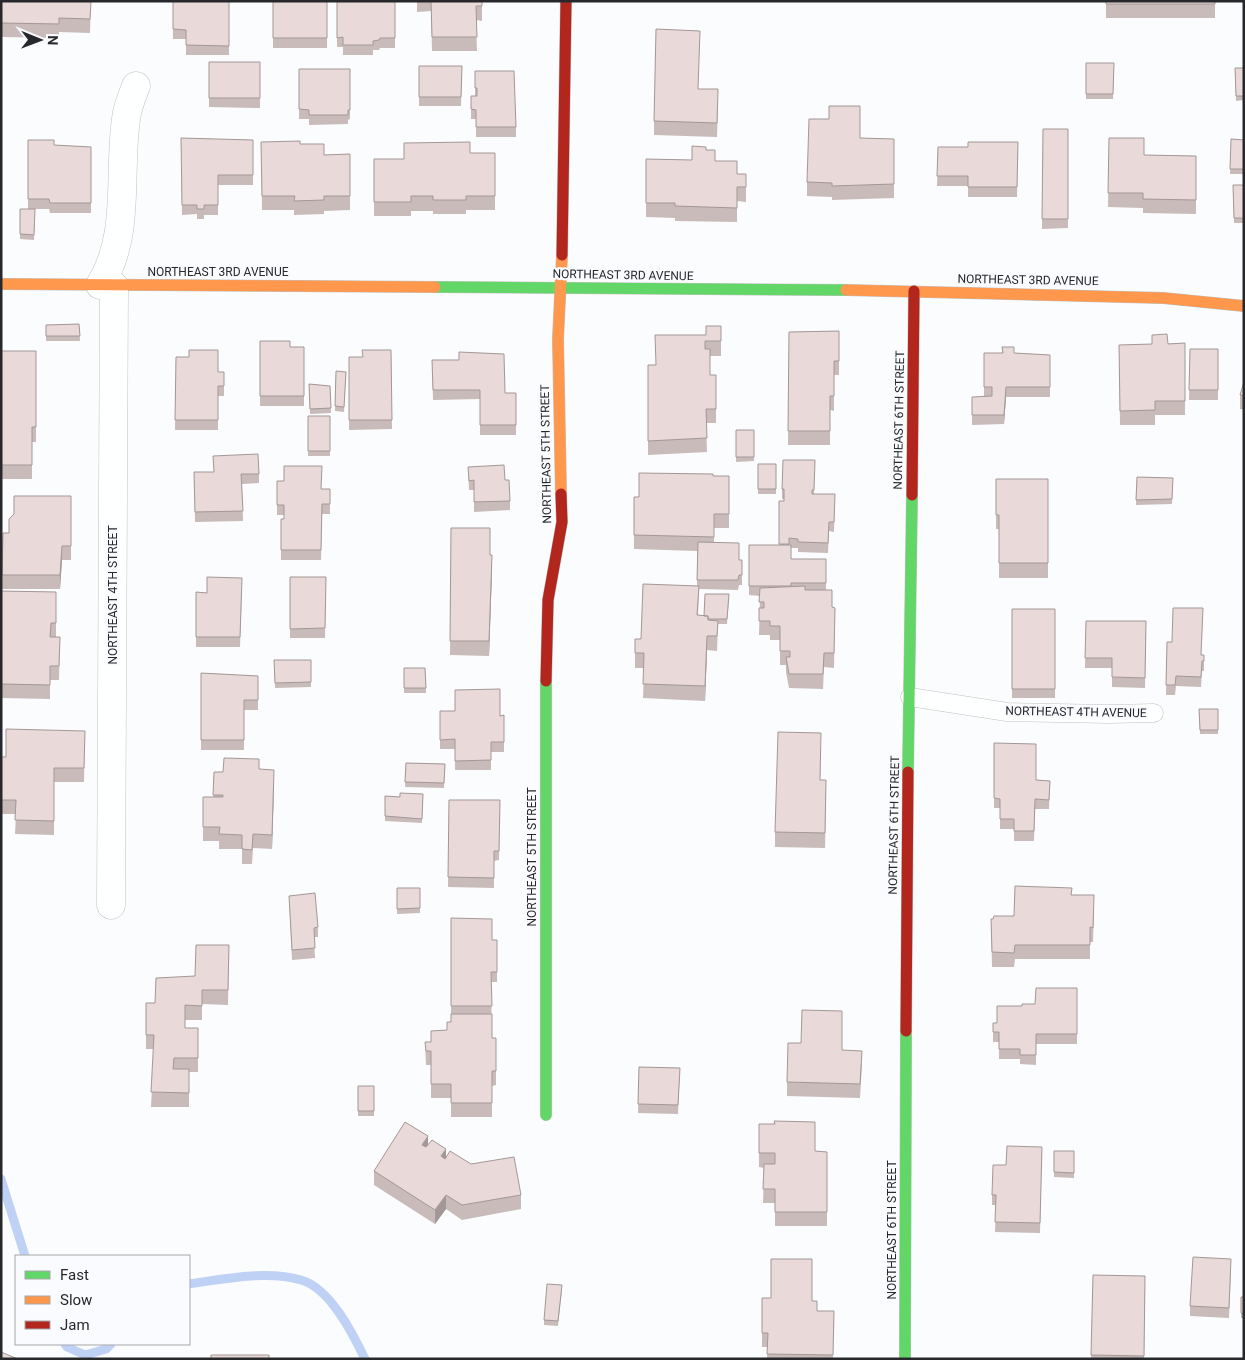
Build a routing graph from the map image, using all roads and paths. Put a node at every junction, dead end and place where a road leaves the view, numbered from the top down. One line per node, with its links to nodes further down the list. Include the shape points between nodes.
1 (566, 1): 5 (street, NORTHEAST 5TH STREET)
2 (136, 86): 4 (street, via 126,118 116,254)
3 (1, 284): 4 (street, NORTHEAST 3RD AVENUE)
4 (107, 285): 5 (street, NORTHEAST 3RD AVENUE); 10 (street, NORTHEAST 4TH STREET)
5 (560, 288): 6 (street, NORTHEAST 3RD AVENUE); 11 (street, NORTHEAST 5TH STREET, via 562,522 548,600 546,636)
6 (914, 291): 7 (street, NORTHEAST 3RD AVENUE, via 1163,298); 8 (street, NORTHEAST 6TH STREET)
7 (1244, 306)
8 (910, 697): 9 (lane, NORTHEAST 4TH AVENUE, via 1008,712); 12 (street, NORTHEAST 6TH STREET)
9 (1154, 713)
10 (112, 905)
11 (546, 1115)
12 (905, 1359)

